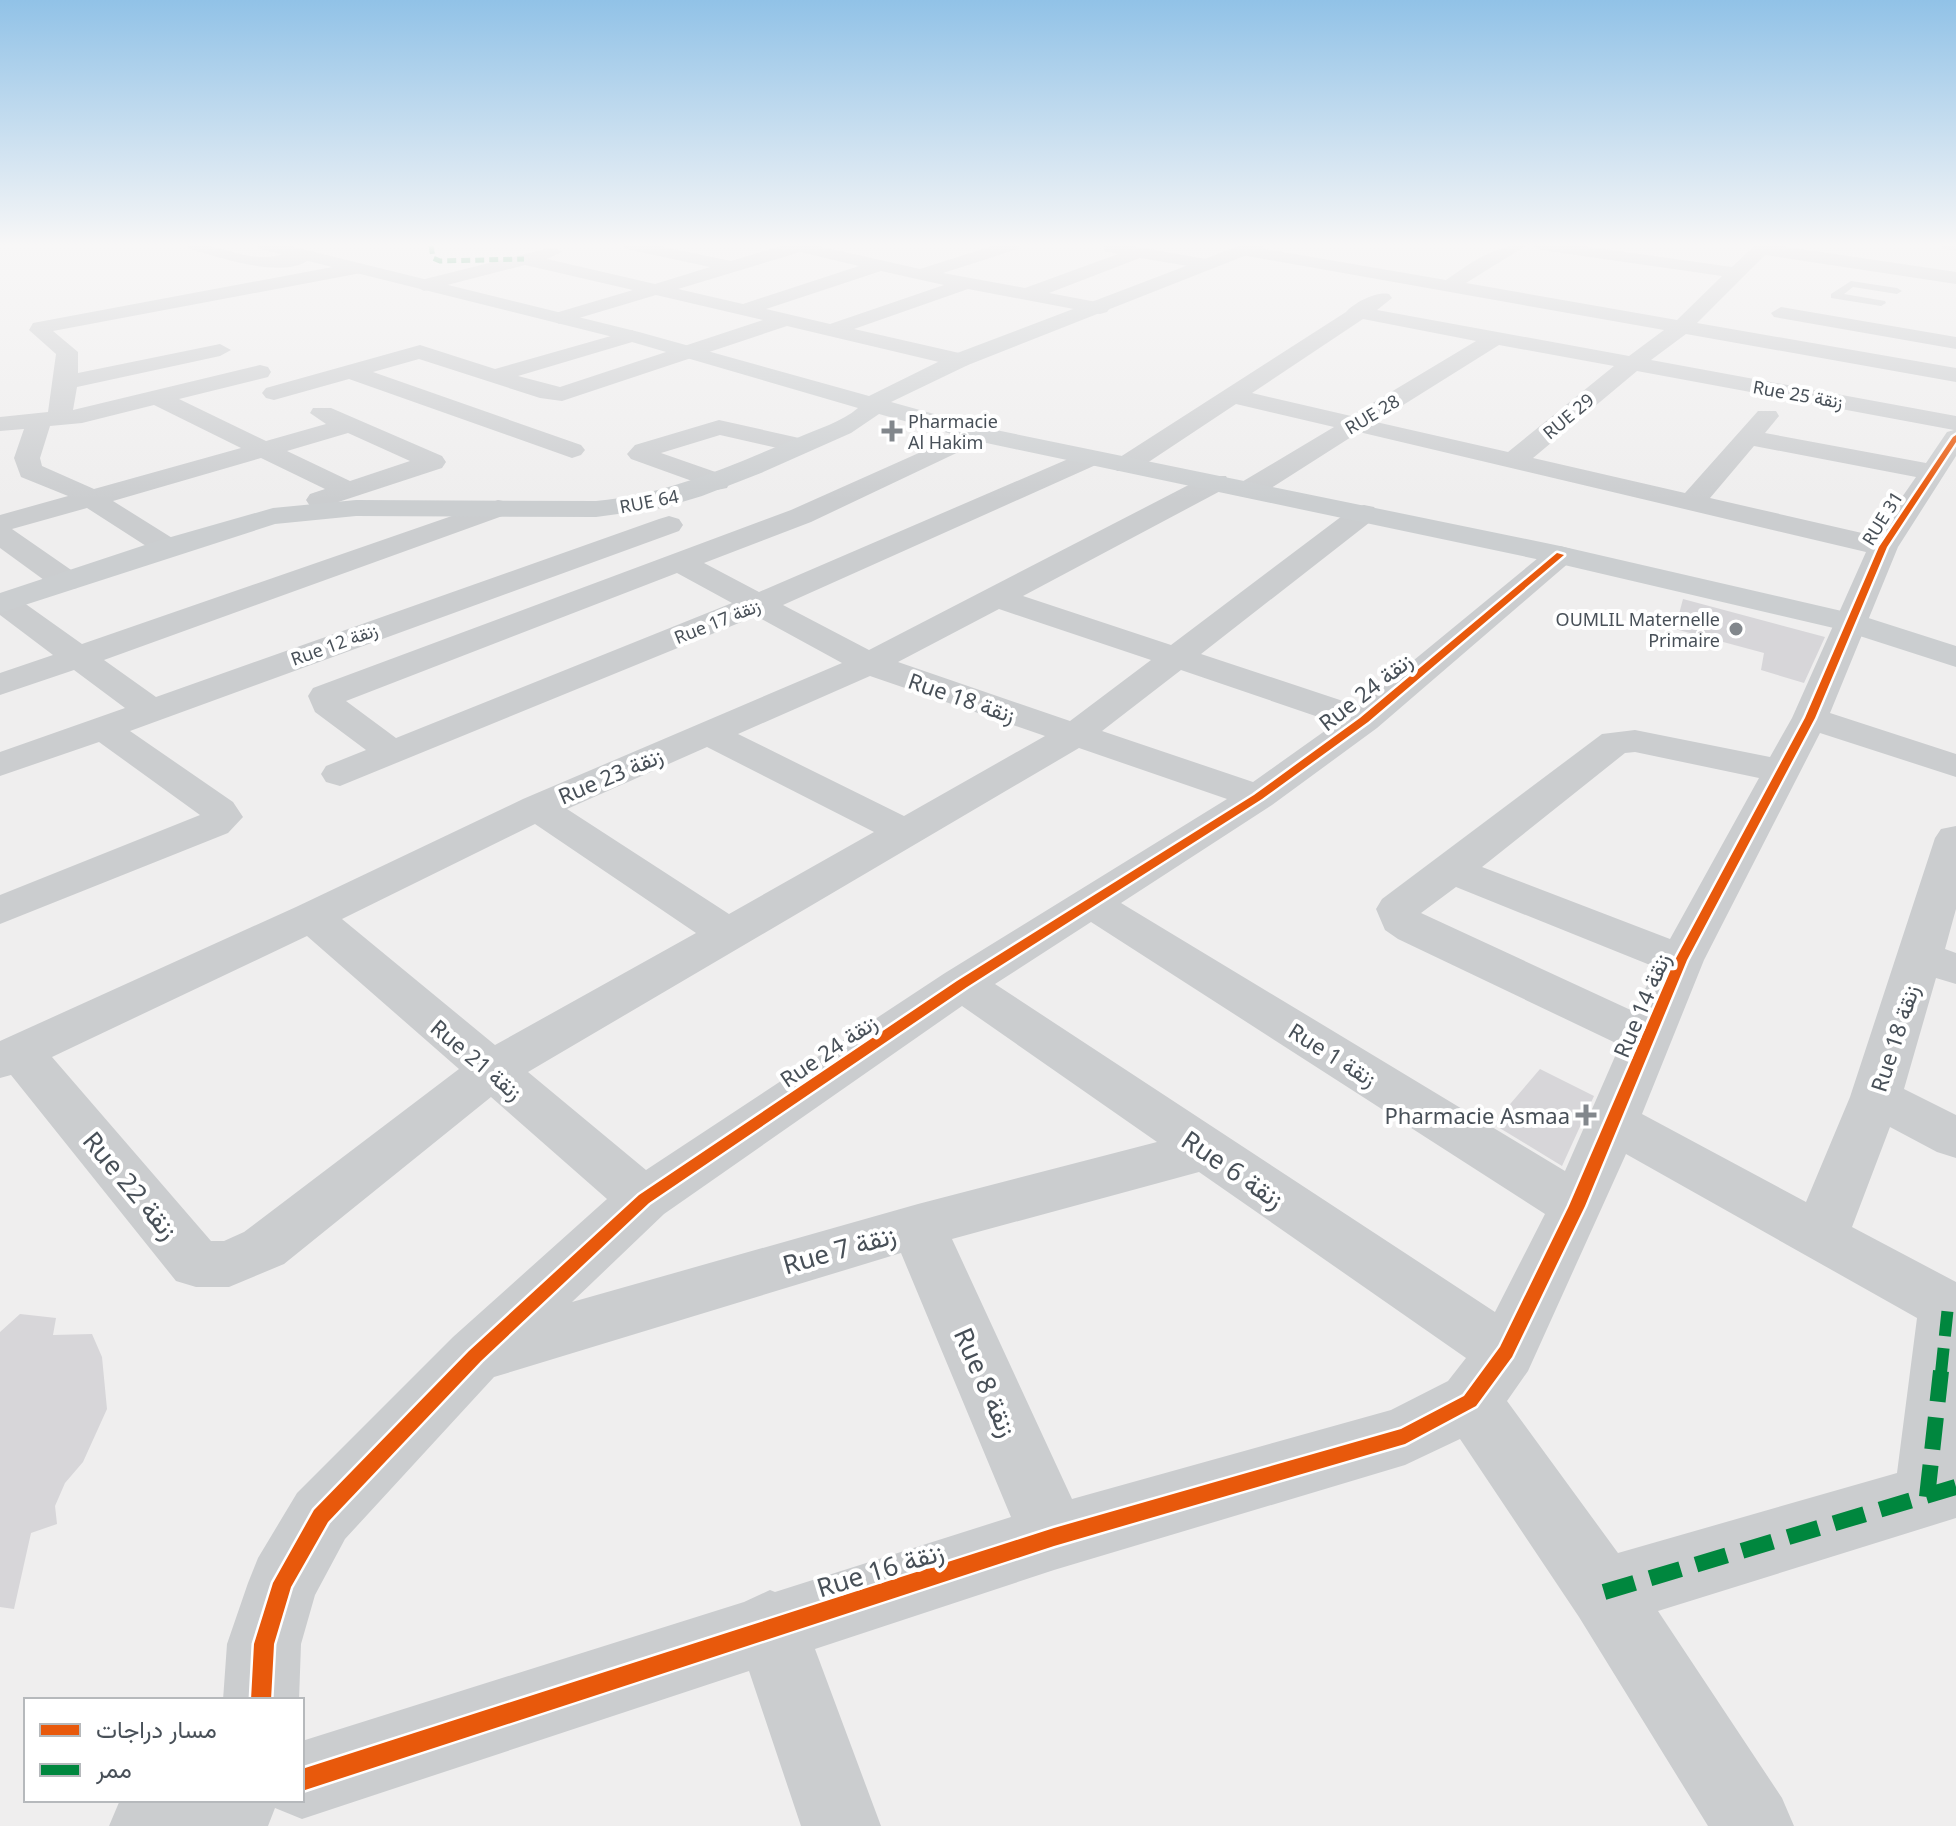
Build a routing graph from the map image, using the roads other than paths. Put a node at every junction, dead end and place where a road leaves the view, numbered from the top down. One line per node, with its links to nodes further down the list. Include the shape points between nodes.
1 (39, 330): 23 (street, via 74,350)
2 (609, 330): 12 (street)
3 (754, 330): 16 (street)
4 (831, 330): 17 (street)
5 (1040, 330): 17 (street, RUE 64)
6 (1330, 330): 25 (street)
7 (1453, 330): 13 (street, Rue 25 زنقة)
8 (1677, 330): 18 (street, RUE 29)
9 (1706, 330): 20 (street)
10 (1883, 330): 14 (street)
11 (196, 335): 15 (street)
12 (632, 336): 16 (street); 21 (street)
13 (1495, 338): 18 (street, Rue 25 زنقة); 32 (street, RUE 28)
14 (1956, 343)
15 (220, 350): 22 (street); 23 (street)
16 (687, 352): 21 (street, via 562,394); 27 (street)
17 (960, 360): 27 (street, RUE 64)
18 (1634, 363): 24 (street, Rue 25 زنقة); 43 (street, RUE 29)
19 (348, 371): 21 (street, via 420,352); 22 (street); 40 (street)
20 (1956, 375)
21 (494, 376)
22 (258, 381): 26 (street); 34 (street)
23 (66, 382): 29 (street)
24 (1786, 392): 30 (street, Rue 25 زنقة); 37 (street)
25 (1234, 396): 32 (street); 44 (street)
26 (158, 398): 28 (street); 29 (street)
27 (871, 405): 35 (street); 38 (street, RUE 64, via 856,421)
28 (197, 418): 33 (street); 39 (street)
29 (49, 420): 31 (street); 45 (street)
30 (1956, 423)
31 (0, 424)
32 (1355, 424): 43 (street); 50 (street, RUE 28)
33 (166, 425)
34 (350, 425): 39 (street); 51 (street, via 433,462)
35 (977, 434): 42 (street); 62 (street)
36 (1956, 437): 46 (street, RUE 31)
37 (1751, 438): 46 (street); 53 (street)
38 (799, 445): 48 (street, RUE 64); 48 (street, via 719,427 640,454)
39 (266, 449): 51 (street); 52 (street)
40 (572, 450)
41 (58, 451): 45 (street)
42 (1089, 458): 44 (street); 69 (street, Rue 17 زنقة)
43 (1514, 460): 53 (street)
44 (1126, 465): 49 (street)
45 (34, 468): 47 (street); 52 (street)
46 (1933, 472): 63 (street, RUE 31)
47 (14, 482)
48 (717, 482): 55 (street, RUE 64)
49 (1216, 482): 50 (street); 67 (street, Rue 23 زنقة)
50 (1250, 489): 56 (street)
51 (347, 490): 57 (street)
52 (92, 499): 58 (street); 61 (street)
53 (1693, 501): 63 (street)
54 (498, 508): 55 (street, RUE 64); 57 (street, RUE 64, via 356,508); 72 (street)
55 (635, 508): 59 (street)
56 (1364, 513): 64 (street); 73 (street)
57 (273, 516): 61 (street, RUE 64)
58 (0, 524)
59 (669, 525): 62 (street); 76 (street, Rue 12 زنقة)
60 (0, 534): 66 (street)
61 (167, 547): 66 (street, RUE 64)
62 (721, 547): 65 (street)
63 (1883, 547): 70 (street, RUE 31)
64 (1560, 555): 70 (street); 78 (street, Rue 24 زنقة)
65 (681, 563): 69 (street, Rue 18 زنقة); 82 (street, via 326,696 328,704)
66 (66, 581): 68 (street, RUE 64)
67 (998, 598): 73 (street); 74 (street, Rue 23 زنقة)
68 (1, 603): 72 (street)
69 (756, 605): 74 (street, Rue 18 زنقة); 82 (street, Rue 17 زنقة)
70 (1848, 622): 71 (street); 77 (street, Rue 14 زنقة)
71 (1956, 657)
72 (75, 658): 75 (street); 76 (street)
73 (1173, 659): 78 (street); 81 (street)
74 (869, 664): 80 (street, Rue 23 زنقة); 81 (street, Rue 18 زنقة)
75 (0, 685)
76 (150, 709): 79 (street, Rue 12 زنقة)
77 (1810, 718): 84 (street); 85 (street, Rue 14 زنقة)
78 (1364, 720): 87 (street, Rue 24 زنقة)
79 (104, 729): 83 (street, Rue 12 زنقة); 93 (street, via 223,817)
80 (707, 733): 88 (street, Rue 23 زنقة); 89 (street)
81 (1073, 736): 87 (street, Rue 18 زنقة); 89 (street)
82 (393, 753): 86 (street, Rue 17 زنقة)
83 (0, 765)
84 (1956, 766)
85 (1782, 771): 91 (street, via 1635,741 1615,742); 96 (street, Rue 14 زنقة)
86 (340, 774)
87 (1258, 797): 92 (street, Rue 24 زنقة)
88 (537, 807): 94 (street, Rue 23 زنقة); 95 (street)
89 (903, 831): 95 (street)
90 (1952, 861): 97 (street, Rue 18 زنقة)
91 (1452, 870): 96 (street); 99 (street, via 1398,909 1401,920)
92 (1089, 902): 98 (street, Rue 24 زنقة); 107 (street, Rue 1 زنقة)
93 (0, 911)
94 (312, 917): 100 (street, Rue 23 زنقة); 101 (street, Rue 21 زنقة)
95 (726, 933): 101 (street)
96 (1681, 960): 99 (street, Rue 14 زنقة)
97 (1938, 963): 102 (street, Rue 18 زنقة)
98 (962, 984): 105 (street, Rue 6 زنقة); 106 (street, Rue 24 زنقة)
99 (1648, 1038): 103 (street, Rue 14 زنقة)
100 (10, 1056): 101 (street, Rue 22 زنقة, via 196,1264 229,1264 264,1248)
101 (490, 1071): 106 (street, Rue 21 زنقة)
102 (1876, 1097): 104 (street); 109 (street, Rue 18 زنقة)
103 (1614, 1123): 107 (street, Rue 14 زنقة); 109 (street)
104 (1956, 1138)
105 (1205, 1150): 108 (street, Rue 7 زنقة); 112 (street, Rue 6 زنقة)
106 (644, 1199): 111 (street, Rue 24 زنقة)
107 (1577, 1206): 112 (street, Rue 14 زنقة)
108 (918, 1226): 111 (street, Rue 7 زنقة); 114 (street, Rue 8 زنقة)
109 (1821, 1234): 110 (street)
110 (1952, 1308): 113 (street)
111 (475, 1356): 117 (street, Rue 24 زنقة, via 321,1516 283,1583 264,1644)
112 (1488, 1376): 114 (street, Rue 16 زنقة, via 1405,1436); 115 (street)
113 (1941, 1492): 115 (street)
114 (1054, 1537): 116 (street, Rue 16 زنقة)
115 (1604, 1592): 122 (street)
116 (770, 1626): 118 (street, Rue 16 زنقة); 121 (street)
117 (261, 1698)
118 (304, 1779)
119 (232, 1802): 120 (street)
120 (149, 1826)
121 (841, 1826)
122 (1754, 1826)

